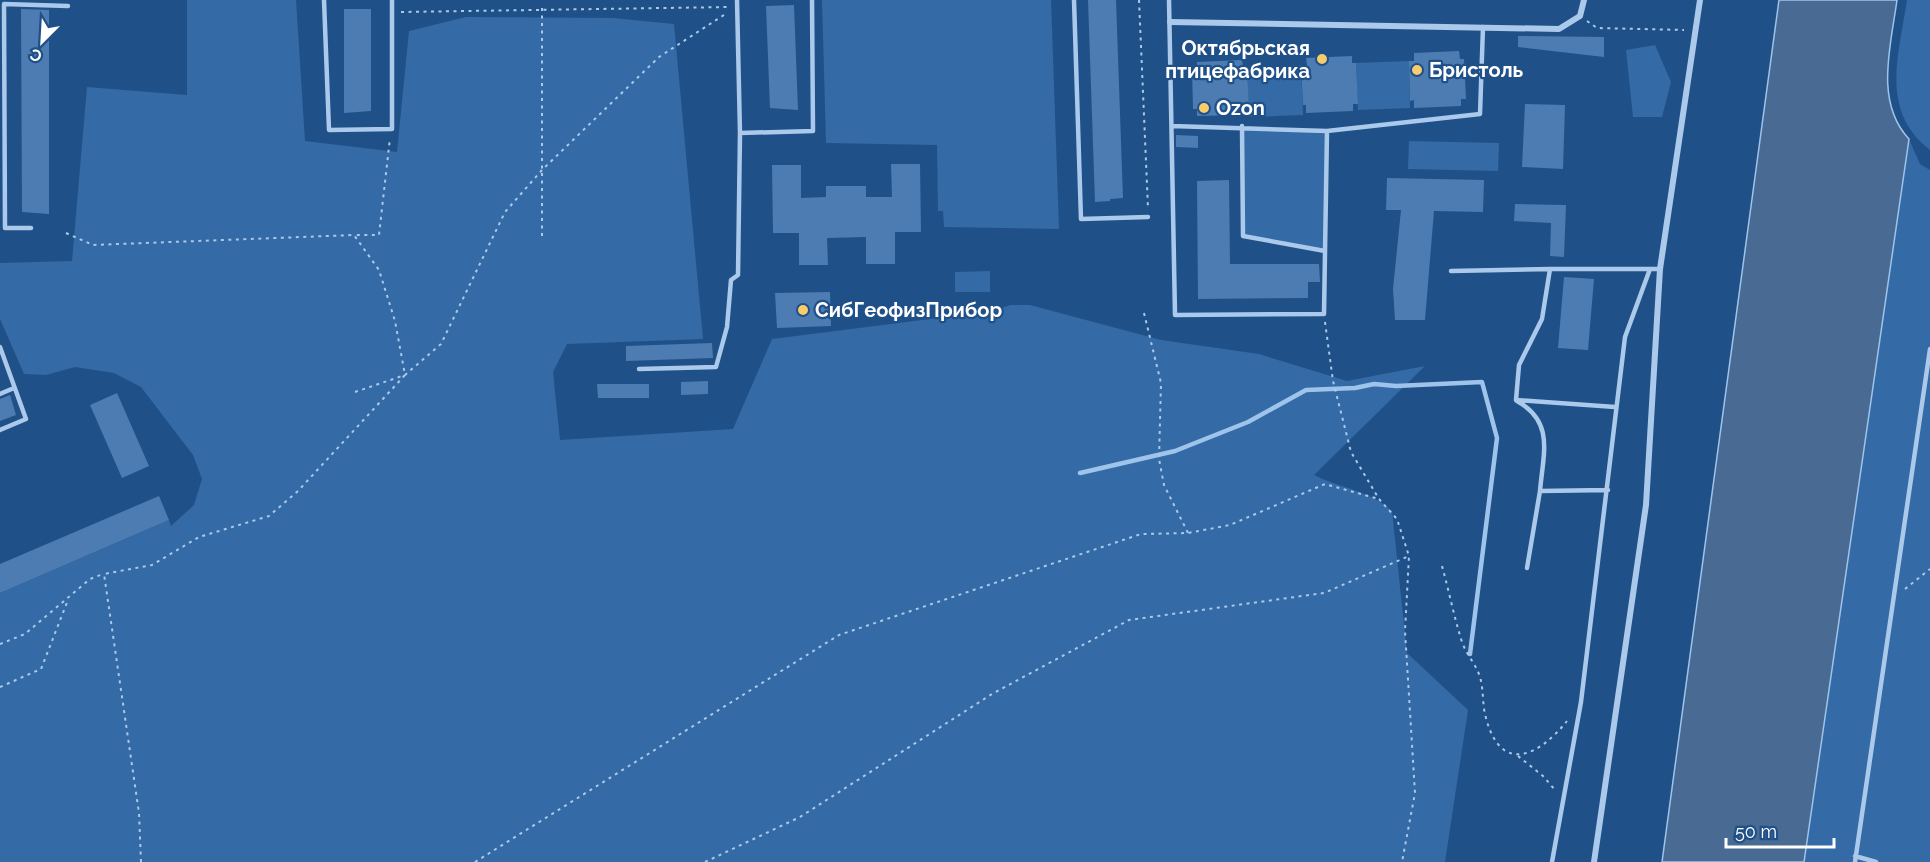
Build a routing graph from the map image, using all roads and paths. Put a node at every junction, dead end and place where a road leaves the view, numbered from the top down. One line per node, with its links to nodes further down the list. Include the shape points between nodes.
1 (324, 0): 20 (lane, via 329,130)
2 (392, 0): 13 (lane)
3 (737, 0): 11 (lane)
4 (812, 0): 22 (lane, via 813,131)
5 (1074, 0): 24 (lane, via 1081,219)
6 (1139, 0): 24 (path)
7 (1169, 0): 15 (lane)
8 (1584, 0): 14 (street)
9 (1700, 0): 17 (street)
10 (68, 6): 25 (lane, via 4,4 5,228)
11 (737, 7): 12 (path); 22 (lane); 23 (path, via 659,57)
12 (542, 8): 13 (path); 23 (path)
13 (392, 12): 20 (lane)
14 (1580, 16): 16 (street, via 1559,28); 17 (path, via 1597,28)
15 (1170, 22): 16 (street); 18 (lane)
16 (1483, 26): 21 (lane, via 1480,114)
17 (1696, 30): 32 (street)
18 (1172, 126): 19 (lane); 35 (lane, via 1174,315)
19 (1242, 126): 21 (lane); 29 (lane, via 1243,236)
20 (392, 129): 27 (path, via 379,235)
21 (1327, 131): 29 (lane)
22 (740, 133): 39 (lane, via 738,275 731,280 728,327 716,367)
23 (542, 170): 28 (path); 40 (path, via 505,212 441,344)
24 (1148, 217)
25 (30, 228)
26 (66, 233): 27 (path, via 93,244)
27 (354, 235): 40 (path, via 379,270 395,321)
28 (542, 238)
29 (1325, 251): 35 (lane)
30 (1550, 269): 31 (lane); 33 (lane); 44 (lane, via 1542,319 1518,365)
31 (1650, 269): 32 (lane); 45 (lane, via 1625,337)
32 (1660, 269): 69 (street, via 1646,504)
33 (1451, 271)
34 (1144, 313): 50 (path, via 1161,383 1159,459 1164,484)
35 (1324, 314): 49 (path, via 1333,381 1351,452)
36 (0, 347): 38 (lane)
37 (1930, 349): 57 (lane)
38 (2, 364): 41 (lane)
39 (639, 369)
40 (405, 375): 42 (path); 55 (path, via 269,516 199,537 152,565)
41 (14, 388): 43 (lane); 46 (lane, via 26,419)
42 (356, 392)
43 (0, 394)
44 (1516, 400): 45 (lane); 48 (lane, via 1531,408 1545,430)
45 (1615, 407): 47 (lane)
46 (0, 430)
47 (1608, 490): 48 (lane); 60 (lane)
48 (1540, 491): 53 (lane)
49 (1379, 499): 50 (path, via 1325,484 1230,525); 51 (path, via 1398,519)
50 (1188, 533): 65 (path, via 1141,534 839,635)
51 (1409, 556): 66 (path, via 1324,593 1129,620 992,694 800,817); 67 (path, via 1404,631 1414,793)
52 (1442, 566): 61 (path, via 1462,641 1480,678 1485,716 1494,741 1502,750)
53 (1527, 568)
54 (1930, 569): 57 (path)
55 (104, 574): 56 (path, via 90,579); 64 (path, via 139,813)
56 (69, 597): 58 (path, via 25,634); 59 (path, via 41,669)
57 (1893, 599): 63 (lane)
58 (0, 644)
59 (0, 687)
60 (1581, 702): 61 (path, via 1553,739); 62 (lane)
61 (1518, 756): 62 (path, via 1557,792)
62 (1562, 809): 68 (lane)
63 (1855, 859): 70 (lane)
64 (141, 862)
65 (475, 862)
66 (705, 862)
67 (1402, 862)
68 (1552, 862)
69 (1594, 862)
70 (1876, 862)

